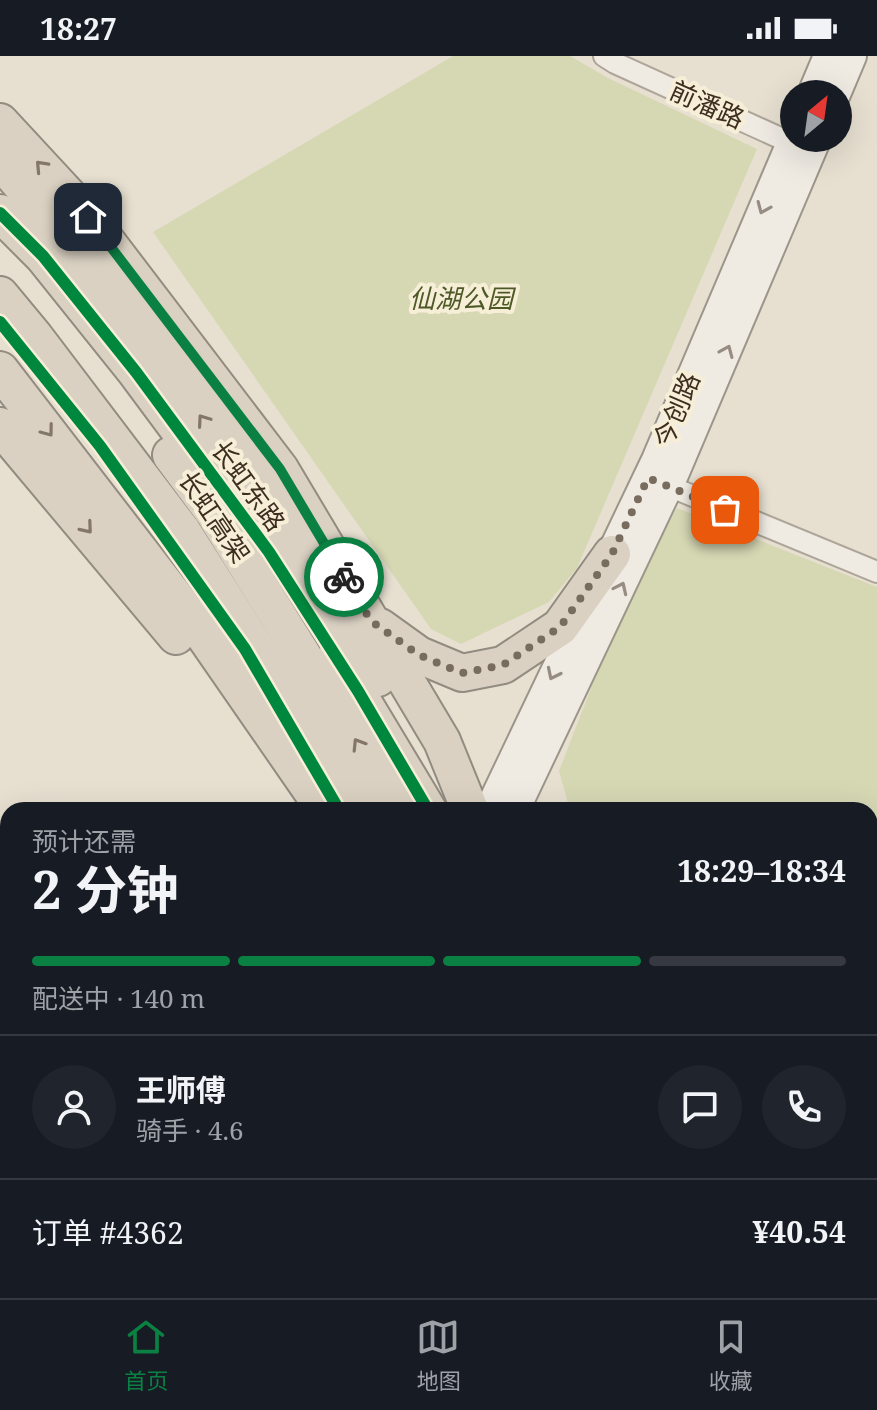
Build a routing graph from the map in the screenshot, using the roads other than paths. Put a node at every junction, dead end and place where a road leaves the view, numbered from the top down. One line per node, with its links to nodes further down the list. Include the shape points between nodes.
1 (604, 56): 7 (street, 前潘路)
2 (828, 56): 4 (main road)
3 (852, 56): 5 (main road)
4 (818, 80)
5 (842, 80)
6 (0, 122): 19 (highway, one-way to 6, via 280,469 88,217)
7 (780, 132)
8 (799, 152): 16 (main road, 今创路)
9 (0, 160): 26 (highway, one-way to 9, via 293,547 108,286)
10 (0, 213): 25 (highway, 长虹东路, via 43,256 136,372 269,552)
11 (0, 244): 24 (highway, 长虹高架, one-way to 11, via 214,513 57,306)
12 (0, 295): 23 (highway, via 182,531)
13 (0, 322): 22 (highway, via 100,446 245,649)
14 (0, 370): 21 (highway, one-way to 21, via 199,628)
15 (0, 426): 20 (highway, one-way to 20)
16 (658, 482): 17 (main road, 今创路); 18 (street); 29 (main road, 今创路, one-way to 16)
17 (612, 554): 19 (highway, via 560,627 503,665 462,673 419,655); 28 (main road, 今创路, one-way to 28)
18 (877, 572)
19 (371, 621): 27 (highway, via 442,741)
20 (315, 802)
21 (317, 802)
22 (334, 802)
23 (354, 802)
24 (394, 802)
25 (423, 802)
26 (463, 802)
27 (465, 802)
28 (493, 802)
29 (518, 802)

